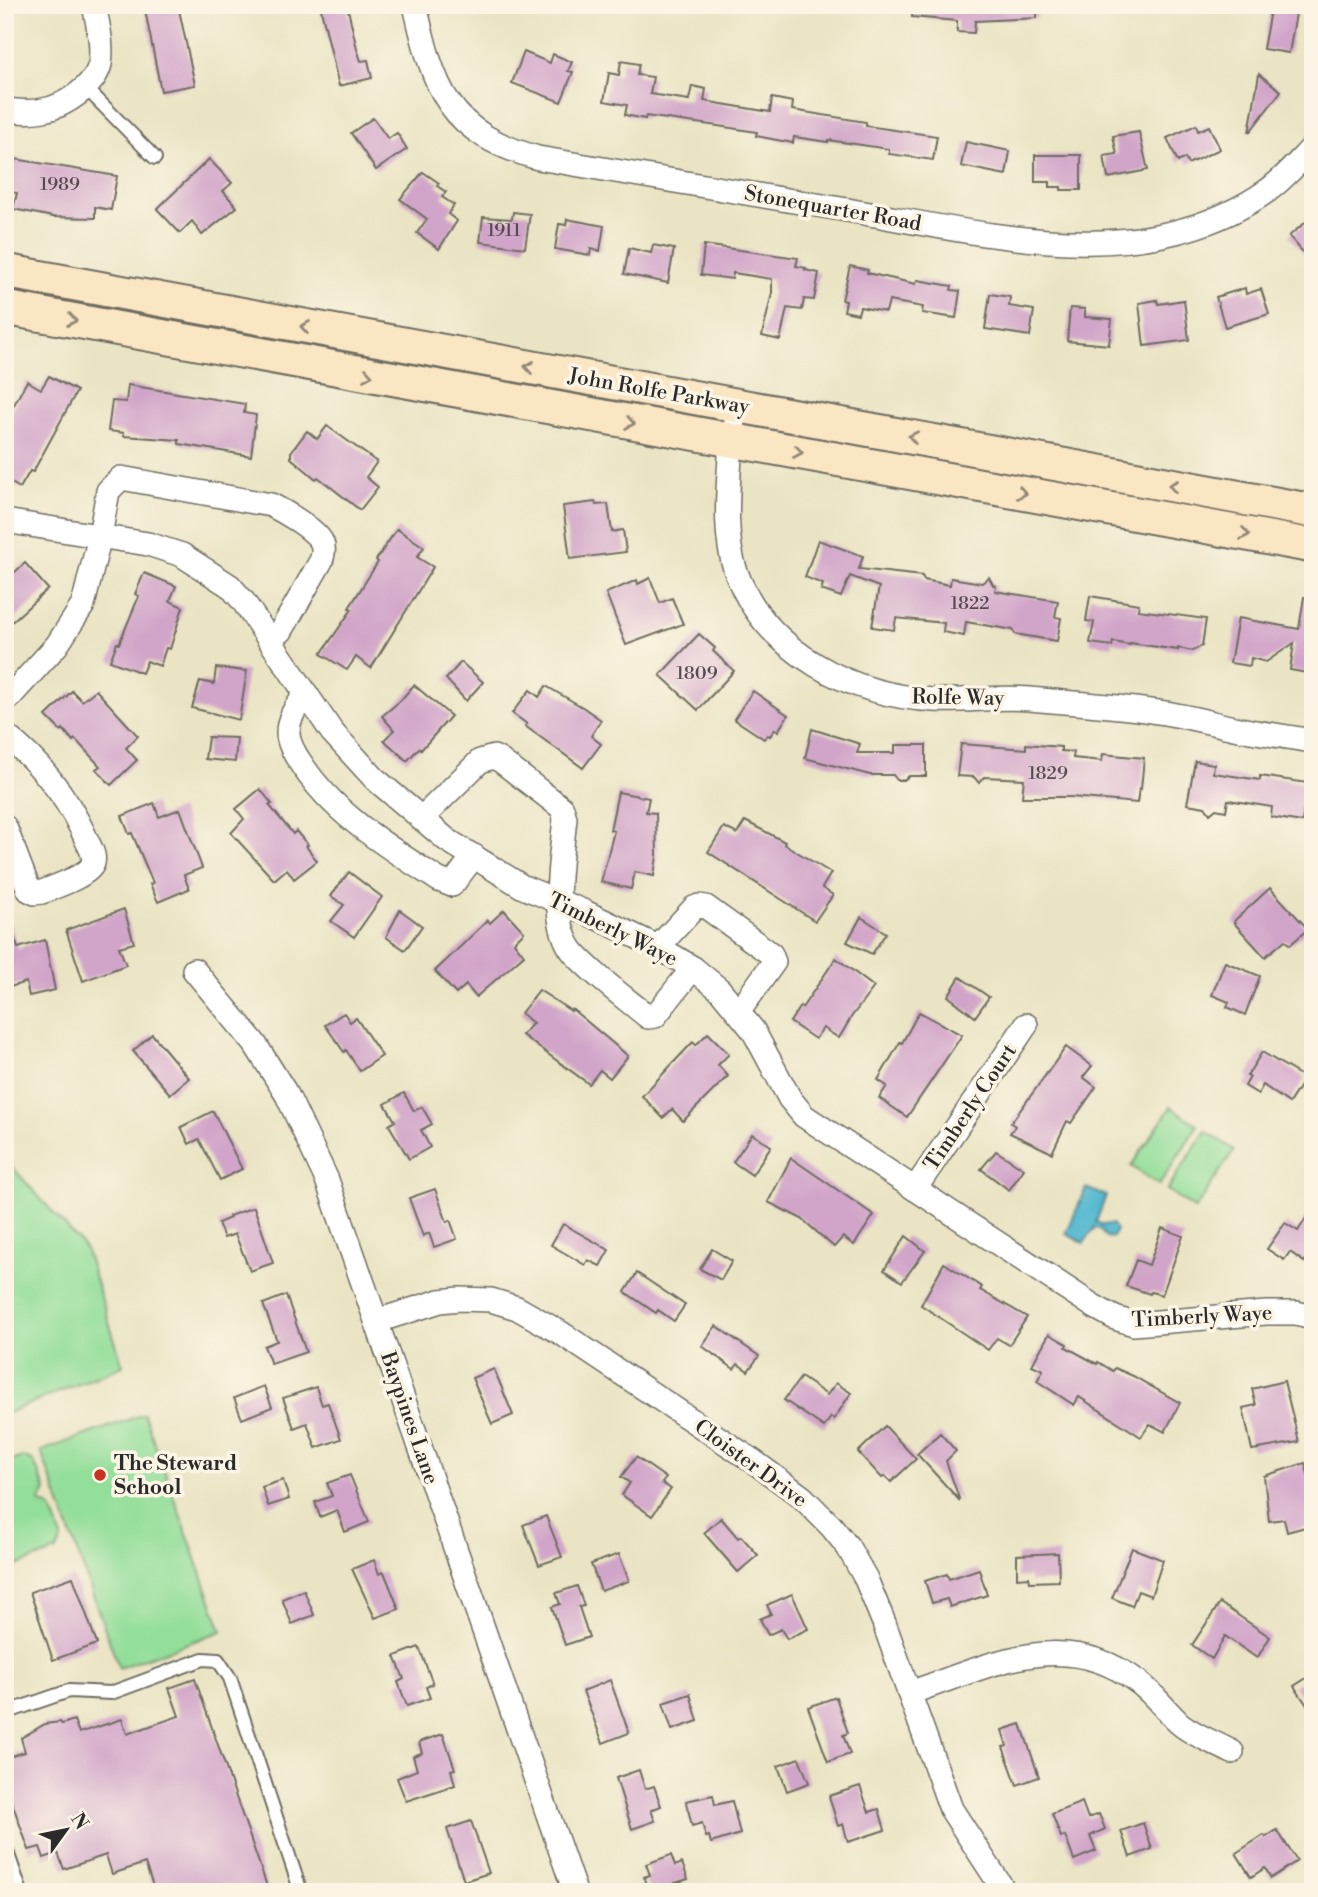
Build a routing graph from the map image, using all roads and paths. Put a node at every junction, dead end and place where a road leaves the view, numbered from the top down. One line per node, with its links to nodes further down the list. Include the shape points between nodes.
1 (94, 5): 3 (street, via 102,50 99,68)
2 (415, 5): 5 (street, Stonequarter Road, via 431,70 442,94 472,128 498,145 538,158 985,233 1068,244 1117,242 1201,224 1267,191)
3 (85, 87): 4 (street, via 44,110); 6 (lane)
4 (5, 110)
5 (1313, 147)
6 (155, 159)
7 (5, 271): 9 (main road, John Rolfe Parkway, one-way to 7)
8 (5, 308): 10 (main road, John Rolfe Parkway, one-way to 10)
9 (741, 405): 10 (street, Rolfe Way); 11 (main road, John Rolfe Parkway, one-way to 9)
10 (731, 440): 14 (main road, John Rolfe Parkway, one-way to 14); 19 (street, Rolfe Way, via 729,518 736,572 766,622 808,662 834,676 905,697 1021,698 1153,711)
11 (1313, 511)
12 (5, 521): 13 (street, Timberly Waye)
13 (100, 537): 15 (street, Timberly Waye, via 182,555 230,586); 15 (street, via 108,491 121,478 256,500 284,512 320,539 324,552 281,631); 17 (street, via 88,590 76,616 57,645)
14 (1313, 546)
15 (269, 639): 16 (street, Timberly Waye)
16 (306, 694): 20 (street, Timberly Waye, via 332,732 375,779); 22 (street, via 292,712 290,745 331,802 356,824 452,885)
17 (5, 702)
18 (5, 735): 21 (street, via 63,797 82,828 94,856 93,865 87,872 35,893 29,890)
19 (1313, 741)
20 (421, 819): 22 (street, Timberly Waye); 23 (street, via 480,761 501,761 562,808)
21 (5, 827)
22 (474, 856): 23 (street, Timberly Waye, via 523,887)
23 (558, 901): 24 (street, Timberly Waye); 25 (street, via 560,923 573,953 648,1017 655,1016)
24 (658, 947): 25 (street, Timberly Waye); 27 (street, via 699,906 772,954 774,962)
25 (693, 968): 27 (street, Timberly Waye)
26 (194, 970): 31 (street, Baypines Lane, via 255,1044 298,1116 327,1180)
27 (739, 1012): 29 (street, Timberly Waye, via 804,1116)
28 (1026, 1025): 29 (street, Timberly Court)
29 (915, 1189): 30 (street, Timberly Waye, via 1115,1318 1134,1324 1266,1312)
30 (1313, 1317)
31 (377, 1321): 32 (street, Cloister Drive, via 459,1299 491,1300 517,1308 753,1461 802,1497 848,1548 866,1579); 38 (street, Baypines Lane)
32 (909, 1693): 34 (street, via 1014,1658 1050,1652 1076,1654 1120,1669 1178,1722); 39 (street, Cloister Drive, via 951,1809)
33 (5, 1713): 37 (lane, via 69,1690 111,1693 203,1659 218,1660 230,1678)
34 (1232, 1752)
35 (5, 1846): 36 (lane)
36 (21, 1892)
37 (301, 1892)
38 (575, 1892)
39 (1005, 1892)

